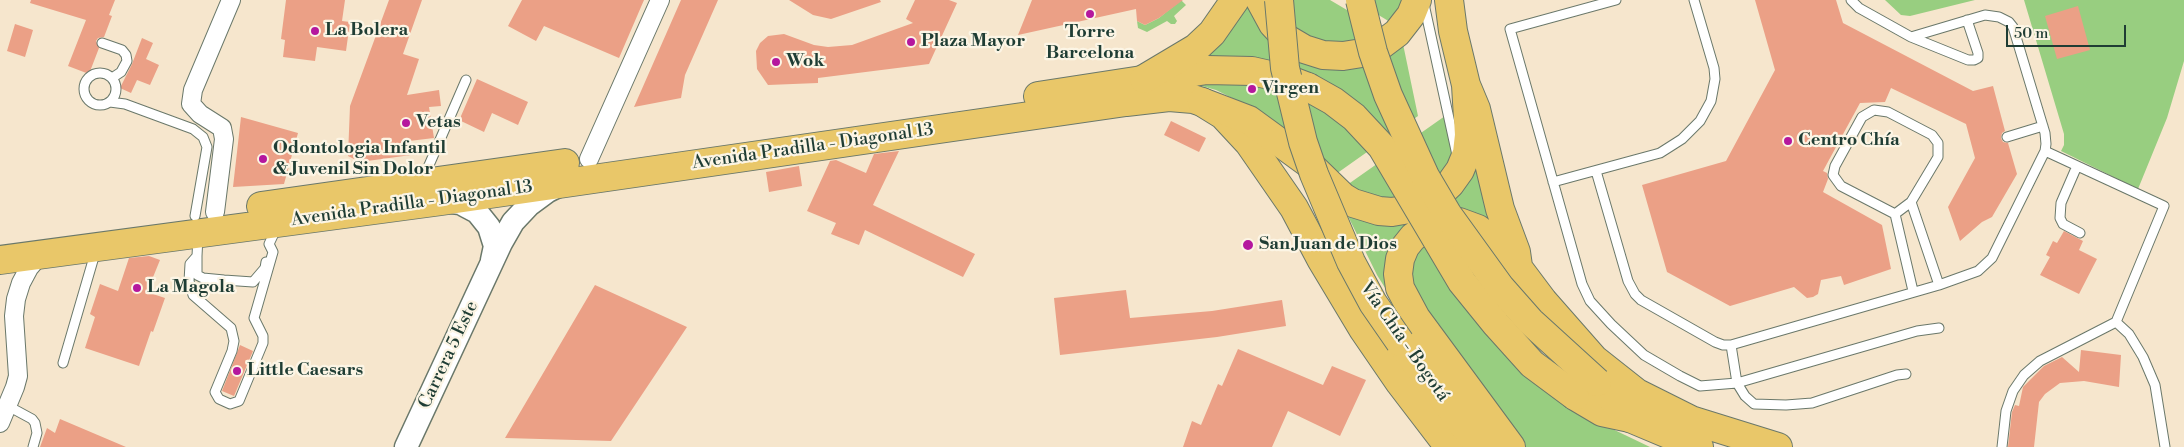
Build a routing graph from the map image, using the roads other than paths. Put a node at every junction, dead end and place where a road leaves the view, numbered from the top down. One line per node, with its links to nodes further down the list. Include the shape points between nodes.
1 (231, 0): 34 (street, via 191,104 222,128 224,140)
2 (660, 0): 25 (street)
3 (1236, 0): 17 (main road, via 1212,34 1196,48)
4 (1260, 0): 7 (main road, via 1273,24 1287,39 1323,55 1343,56 1381,45 1397,33)
5 (1279, 0): 59 (main road, Vía Chía - Bogotá, bridge, via 1285,68 1298,124 1314,174 1350,262 1400,342)
6 (1360, 0): 53 (main road, bridge, via 1388,94 1417,160 1448,215 1524,314 1563,352)
7 (1417, 0)
8 (1423, 0): 27 (lane)
9 (1449, 0): 19 (main road)
10 (1616, 0): 30 (lane, via 1510,29)
11 (1694, 0): 28 (lane, via 1714,68 1713,90 1700,121 1682,140 1660,153)
12 (1851, 0): 14 (lane, via 1858,8)
13 (1967, 20): 14 (lane); 14 (lane, via 1978,53 1974,60); 22 (lane, via 1992,15 2009,22)
14 (1911, 37)
15 (102, 43): 16 (lane, via 122,50 126,55 127,61 121,72)
16 (112, 78): 20 (lane, via 116,92); 20 (lane, via 103,73 94,74 84,87 87,99 94,104)
17 (1144, 79): 25 (main road, Avenida Pradilla - Diagonal 13); 53 (main road, Avenida Pradilla - Diagonal 13, bridge, via 1185,72 1229,70 1271,75 1308,87 1333,101 1354,117 1382,147 1462,282 1496,324 1532,364)
18 (466, 80): 31 (lane)
19 (1466, 85): 27 (main road, via 1467,153); 42 (main road, via 1476,109 1500,209)
20 (110, 102): 34 (lane, via 193,129 203,137 207,147)
21 (1202, 102): 27 (main road, via 1249,120 1308,163 1343,197 1365,208 1392,212 1423,204 1434,199); 29 (main road, Avenida Pradilla - Diagonal 13, via 1169,97 1134,101); 58 (main road, Avenida Pradilla - Diagonal 13, via 1223,115 1249,143 1294,208 1363,329)
22 (2043, 126): 23 (lane); 24 (lane)
23 (2007, 137)
24 (2045, 151): 26 (lane); 43 (lane, via 1992,258 1970,275)
25 (588, 159): 31 (main road, Avenida Pradilla - Diagonal 13)
26 (2077, 166): 36 (lane, via 2061,203 2060,218 2063,224); 46 (lane, via 2164,206)
27 (1460, 170)
28 (1596, 171): 30 (lane); 49 (lane, via 1628,281 1635,294 1715,342)
29 (570, 181): 31 (main road, Avenida Pradilla - Diagonal 13); 41 (street, Carrera 5 Este, via 548,191 513,222)
30 (1553, 182): 52 (lane, via 1582,284 1596,308 1644,355 1680,376 1700,386)
31 (431, 192): 34 (main road, Avenida Pradilla - Diagonal 13); 35 (main road, Avenida Pradilla - Diagonal 13); 41 (street, Carrera 5 Este, via 477,212 489,228 495,246)
32 (1911, 202): 33 (lane); 33 (lane, via 1938,157 1938,143 1932,136 1888,112 1870,111 1862,117 1833,175 1841,186); 43 (lane)
33 (1895, 214): 44 (lane)
34 (201, 229): 35 (main road, Avenida Pradilla - Diagonal 13); 35 (lane, via 197,275 253,282 264,268); 35 (lane, via 190,264 189,281 193,295 231,328 234,341 216,392 220,399 230,404 235,404 241,397 264,343 264,336 254,318 273,252); 37 (main road, Avenida Pradilla - Diagonal 13); 38 (main road, Avenida Pradilla - Diagonal 13)
35 (274, 233)
36 (2080, 233)
37 (0, 242)
38 (97, 248): 39 (main road, Avenida Pradilla - Diagonal 13); 50 (lane)
39 (40, 255): 40 (main road, Avenida Pradilla - Diagonal 13); 48 (street, via 29,268 16,299)
40 (0, 260)
41 (492, 264): 57 (street, Carrera 5 Este)
42 (1519, 270): 60 (main road, via 1478,229 1459,222 1445,222 1434,224 1413,237 1400,259 1398,274 1400,288 1416,318); 62 (main road, via 1594,359 1637,393 1692,420)
43 (1939, 284): 44 (lane)
44 (1913, 291): 49 (lane)
45 (0, 314): 48 (street)
46 (2116, 322): 63 (lane, via 2040,361 2024,375 2013,391 2006,411); 64 (lane, via 2129,334 2155,385)
47 (1939, 328): 52 (lane, via 1917,331)
48 (16, 342): 54 (street, via 18,376)
49 (1731, 345): 52 (lane)
50 (63, 362)
51 (1906, 374): 52 (lane, via 1812,403 1786,405 1754,404 1744,396)
52 (1737, 383)
53 (1586, 389): 61 (main road, via 1630,418)
54 (8, 406): 55 (street); 56 (lane, via 35,423 37,433)
55 (0, 423)
56 (33, 447)
57 (406, 447)
58 (1449, 447)
59 (1480, 447)
60 (1511, 447)
61 (1699, 447)
62 (1778, 447)
63 (2002, 447)
64 (2165, 447)

